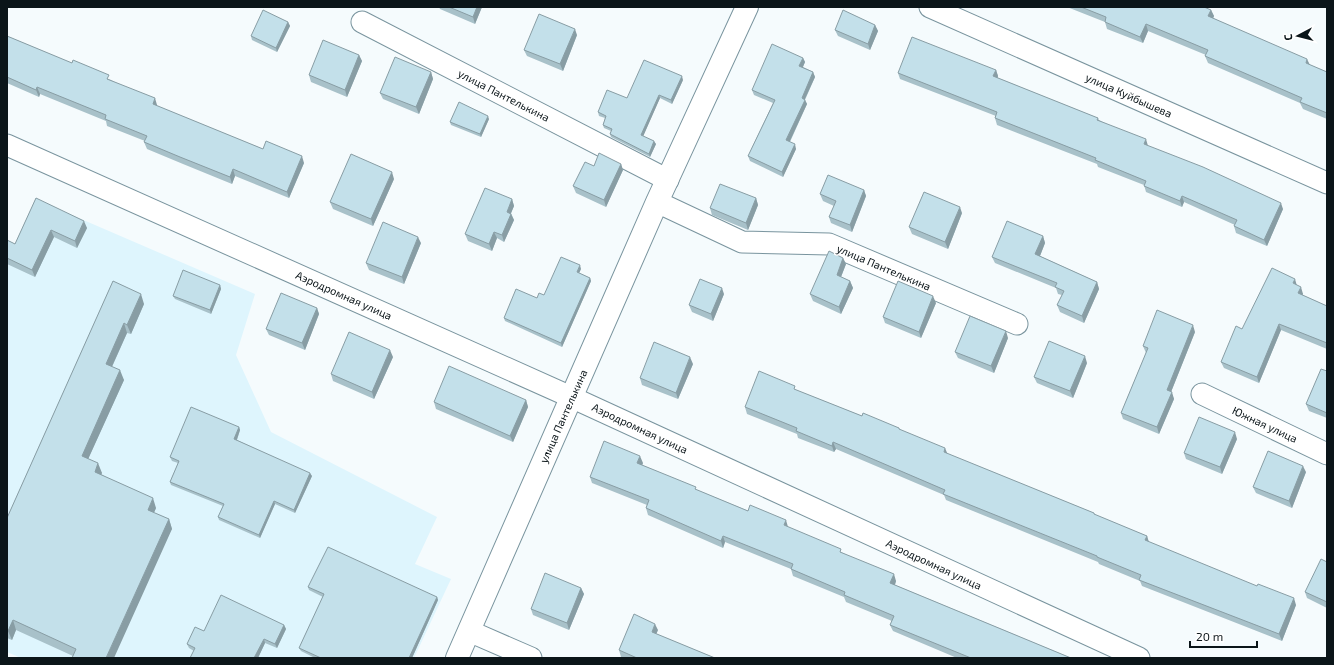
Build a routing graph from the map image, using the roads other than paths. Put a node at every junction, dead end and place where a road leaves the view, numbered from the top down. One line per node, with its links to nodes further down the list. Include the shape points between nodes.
1 (746, 7): 5 (main road, улица Пантелькина)
2 (930, 7): 6 (street, улица Куйбышева)
3 (362, 22): 5 (street, улица Пантелькина)
4 (7, 145): 10 (street, Аэродромная улица)
5 (668, 180): 7 (main road, улица Пантелькина)
6 (1327, 183)
7 (657, 202): 8 (street, улица Пантелькина, via 742,242 829,244); 10 (main road, улица Пантелькина)
8 (1017, 324)
9 (1202, 394): 11 (street, Южная улица)
10 (571, 397): 12 (main road, улица Пантелькина); 15 (street, Аэродромная улица)
11 (1327, 454)
12 (469, 631): 13 (main road, улица Пантелькина); 14 (street)
13 (456, 658)
14 (530, 658)
15 (1139, 658)

